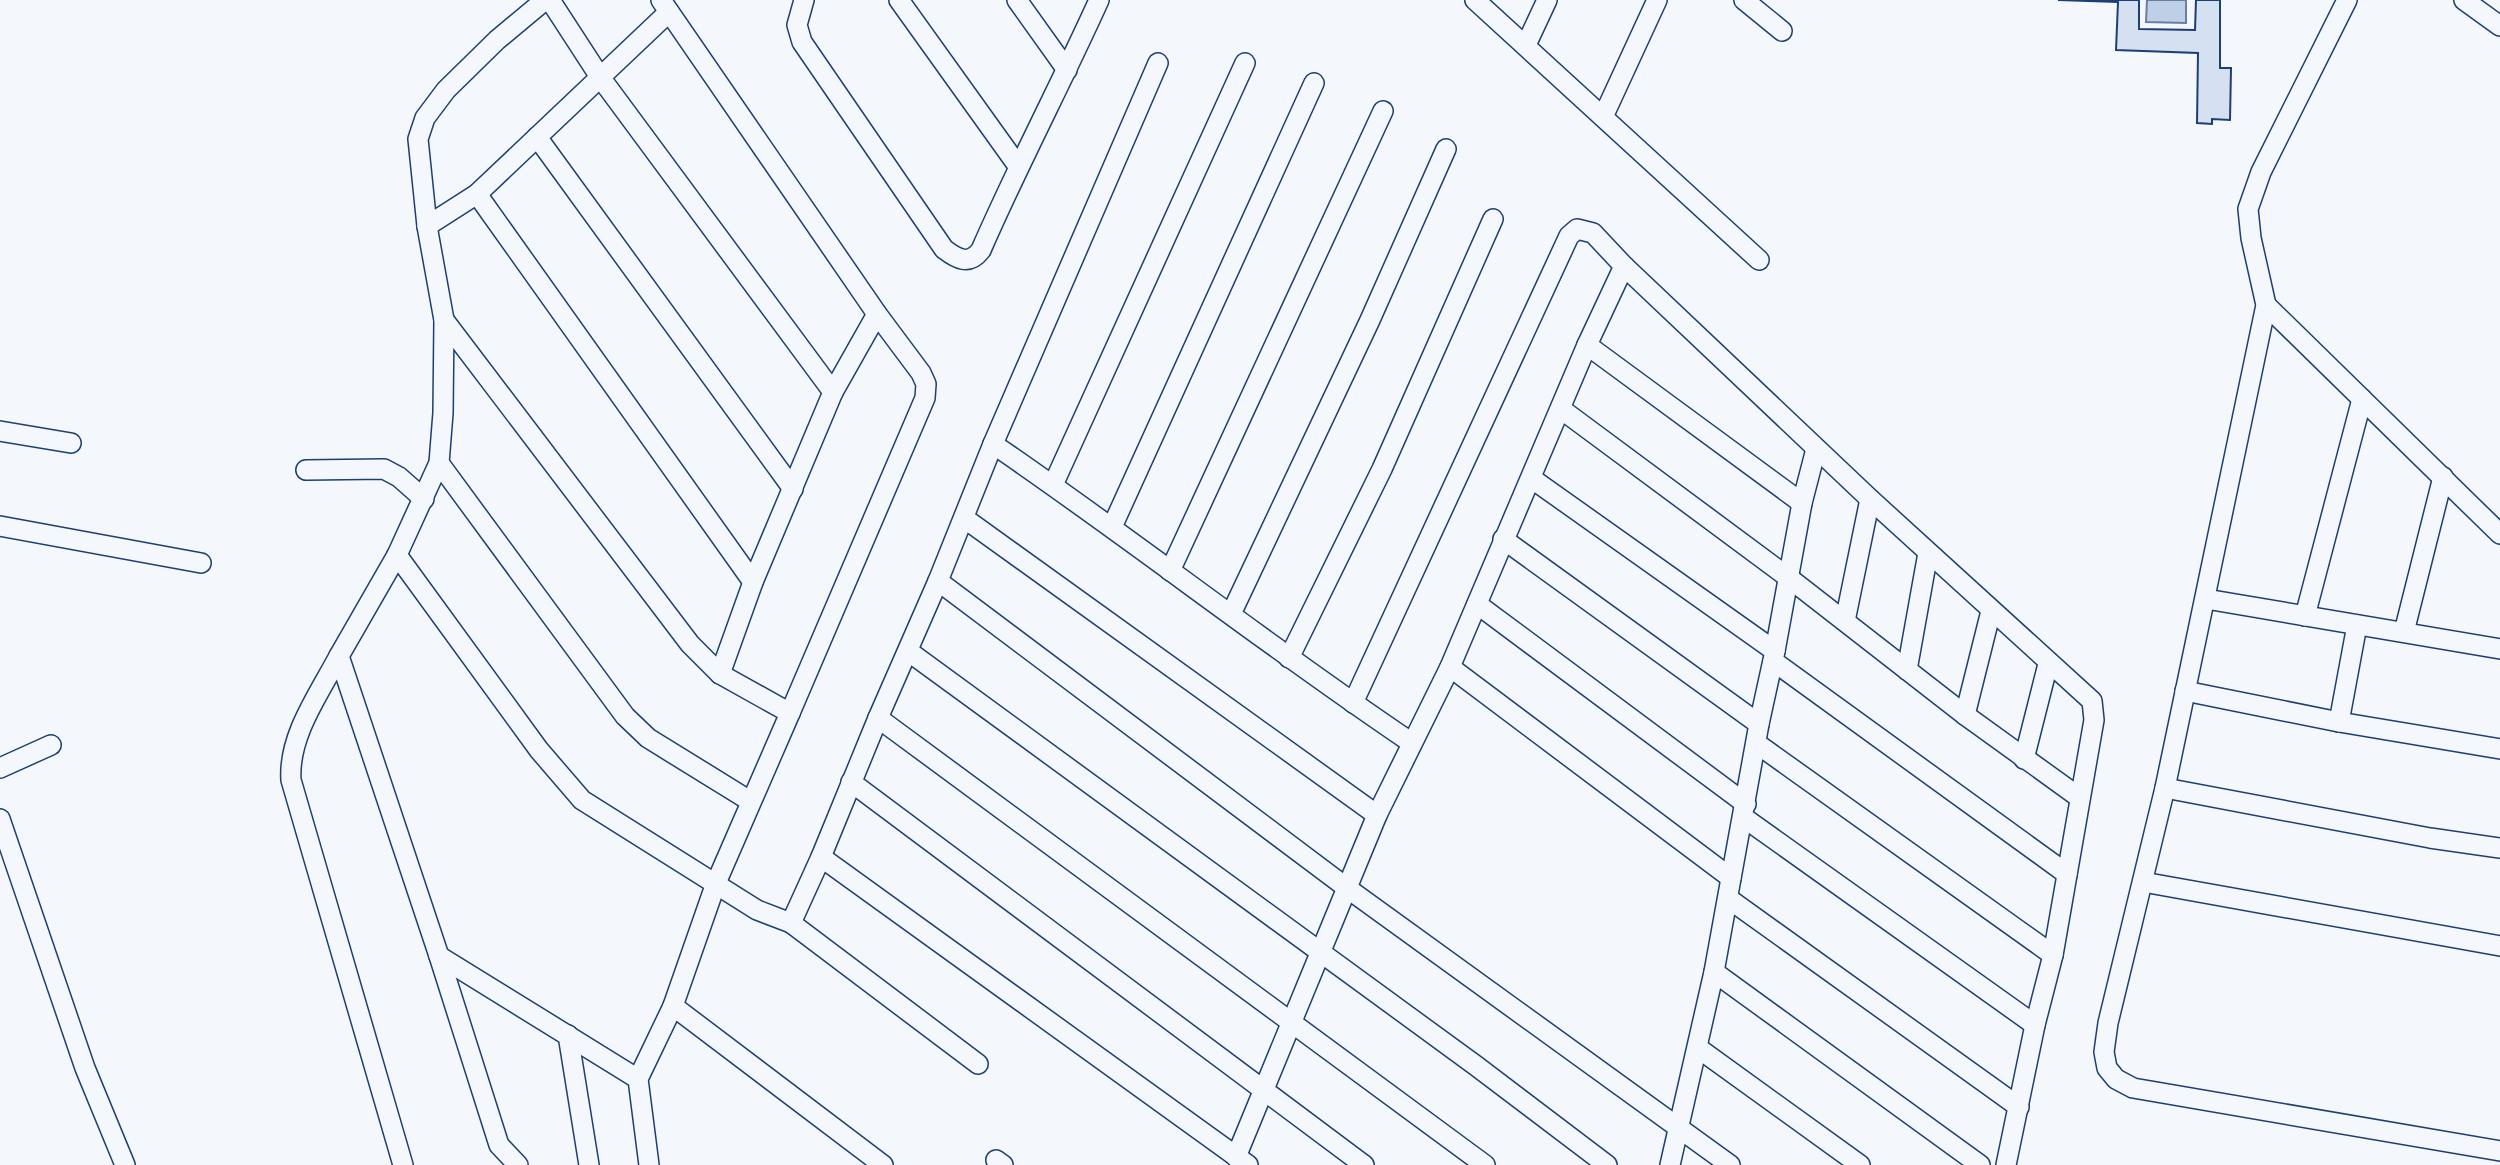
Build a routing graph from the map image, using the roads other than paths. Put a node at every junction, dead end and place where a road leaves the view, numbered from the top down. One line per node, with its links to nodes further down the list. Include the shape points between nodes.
1 (547, 0): 19 (street); 28 (street, via 455,81 425,118 418,139)
2 (804, 0): 25 (street, via 797,24 802,42 944,249 958,260 976,257 981,250)
3 (899, 0): 25 (street)
4 (1017, 0): 18 (street)
5 (1099, 0): 18 (street)
6 (1475, 0): 15 (street)
7 (1547, 0): 15 (street)
8 (1657, 0): 22 (street)
9 (1744, 0): 14 (street)
10 (2347, 0): 31 (street, via 2248,209)
11 (2464, 0): 13 (street)
12 (665, 6): 19 (street); 32 (street)
13 (2500, 26)
14 (1782, 31)
15 (1526, 45): 22 (street)
16 (1158, 63): 40 (street)
17 (1245, 63): 46 (street)
18 (1068, 70): 25 (street)
19 (600, 77): 23 (street); 35 (street)
20 (1314, 83): 53 (street)
21 (1383, 111): 59 (street)
22 (1603, 117): 29 (street)
23 (537, 137): 26 (street); 47 (street)
24 (1446, 149): 66 (street)
25 (1018, 166)
26 (477, 194): 28 (street); 62 (street)
27 (1493, 219): 75 (street, via 1381,469)
28 (427, 226): 33 (street)
29 (1759, 260)
30 (1624, 266): 34 (street); 41 (street); 81 (street, via 1593,233 1577,229 1569,236)
31 (2266, 305): 36 (street); 63 (street)
32 (877, 314): 35 (street); 82 (street, via 921,373 925,398)
33 (444, 320): 42 (street); 79 (street, via 690,644)
34 (1587, 345): 37 (street); 50 (street)
35 (833, 393): 47 (street)
36 (2362, 399): 44 (street); 67 (street)
37 (1561, 409): 45 (street); 60 (street)
38 (0, 430): 39 (street)
39 (71, 443)
40 (993, 444): 46 (street); 51 (street)
41 (1816, 449): 49 (street); 50 (street)
42 (439, 463): 48 (street); 95 (street, via 625,716 648,738)
43 (306, 470): 48 (street, via 384,469)
44 (2443, 477): 54 (street); 70 (street)
45 (1531, 478): 55 (street); 74 (street)
46 (1053, 485): 53 (street)
47 (793, 489): 62 (street)
48 (424, 499): 57 (street)
49 (1870, 499): 56 (street); 68 (street)
50 (1802, 503): 60 (street)
51 (964, 518): 61 (street); 97 (street)
52 (0, 526): 58 (street)
53 (1112, 527): 59 (street)
54 (2500, 534)
55 (1503, 539): 64 (street); 86 (street)
56 (1928, 553): 65 (street); 78 (street)
57 (397, 555): 73 (street); 104 (street, via 539,750 582,800)
58 (201, 563)
59 (1170, 571): 66 (street)
60 (1789, 578): 68 (street); 74 (street)
61 (938, 581): 72 (street); 105 (street)
62 (752, 582): 79 (street)
63 (2206, 599): 67 (street); 80 (street)
64 (1477, 604): 77 (street); 96 (street)
65 (1991, 611): 76 (street); 83 (street)
66 (1231, 614): 75 (street)
67 (2305, 616): 69 (street)
68 (1845, 621): 78 (street)
69 (2357, 625): 70 (street); 85 (street)
70 (2404, 632): 71 (street)
71 (2500, 649)
72 (908, 651): 84 (street); 109 (street)
73 (339, 656): 111 (street); 127 (street, via 297,737 291,780)
74 (1774, 656): 86 (street); 101 (street)
75 (1289, 658): 81 (street)
76 (2048, 664): 90 (street); 94 (street, via 2092,701 2094,720)
77 (1450, 667): 87 (street); 102 (street)
78 (1907, 670): 83 (street)
79 (720, 674): 82 (street)
80 (2185, 691): 85 (street); 93 (street)
81 (1353, 703): 87 (street)
82 (790, 713): 95 (street)
83 (1965, 715): 90 (street)
84 (878, 718): 92 (street); 114 (street)
85 (2339, 722): 89 (street)
86 (1758, 733): 96 (street); 110 (street)
87 (1412, 743): 97 (street)
88 (51, 745): 91 (street)
89 (2500, 749)
90 (2024, 759): 94 (street)
91 (0, 768)
92 (851, 782): 100 (street); 120 (street)
93 (2165, 788): 99 (street); 103 (street)
94 (2080, 798): 101 (street)
95 (750, 801): 104 (street)
96 (1745, 811): 102 (street); 115 (street)
97 (1377, 815): 105 (street)
98 (0, 819): 126 (street, via 85,1068)
99 (2500, 848)
100 (821, 857): 107 (street); 125 (street)
101 (2067, 874): 110 (street)
102 (1731, 878): 106 (street)
103 (2143, 882): 108 (street); 124 (street, via 2104,1052 2107,1068 2116,1079 2133,1087)
104 (716, 883): 107 (street, via 757,910); 113 (street)
105 (1347, 888): 109 (street); 122 (street)
106 (1729, 900): 112 (street); 121 (street)
107 (791, 923): 118 (street)
108 (2500, 946)
109 (1319, 953): 114 (street); 135 (street)
110 (2053, 955): 115 (street)
111 (439, 956): 116 (street); 123 (street)
112 (1714, 972): 117 (street); 139 (street)
113 (673, 1006): 119 (street); 132 (street)
114 (1292, 1022): 120 (street); 134 (street)
115 (2035, 1025): 121 (street)
116 (568, 1035): 119 (street); 130 (street)
117 (1698, 1048): 122 (street); 138 (street)
118 (978, 1064)
119 (638, 1079): 131 (street)
120 (1265, 1091): 125 (street); 133 (street)
121 (2019, 1107): 140 (street)
122 (1679, 1126): 136 (street); 137 (street)
123 (499, 1146): 128 (street); 129 (street)
124 (2500, 1151)
125 (1242, 1161)
126 (125, 1165)
127 (404, 1165)
128 (491, 1165)
129 (518, 1165)
130 (589, 1165)
131 (649, 1165)
132 (883, 1165)
133 (1364, 1165)
134 (1485, 1165)
135 (1607, 1165)
136 (1670, 1165)
137 (1730, 1165)
138 (1860, 1165)
139 (1980, 1165)
140 (2006, 1165)

